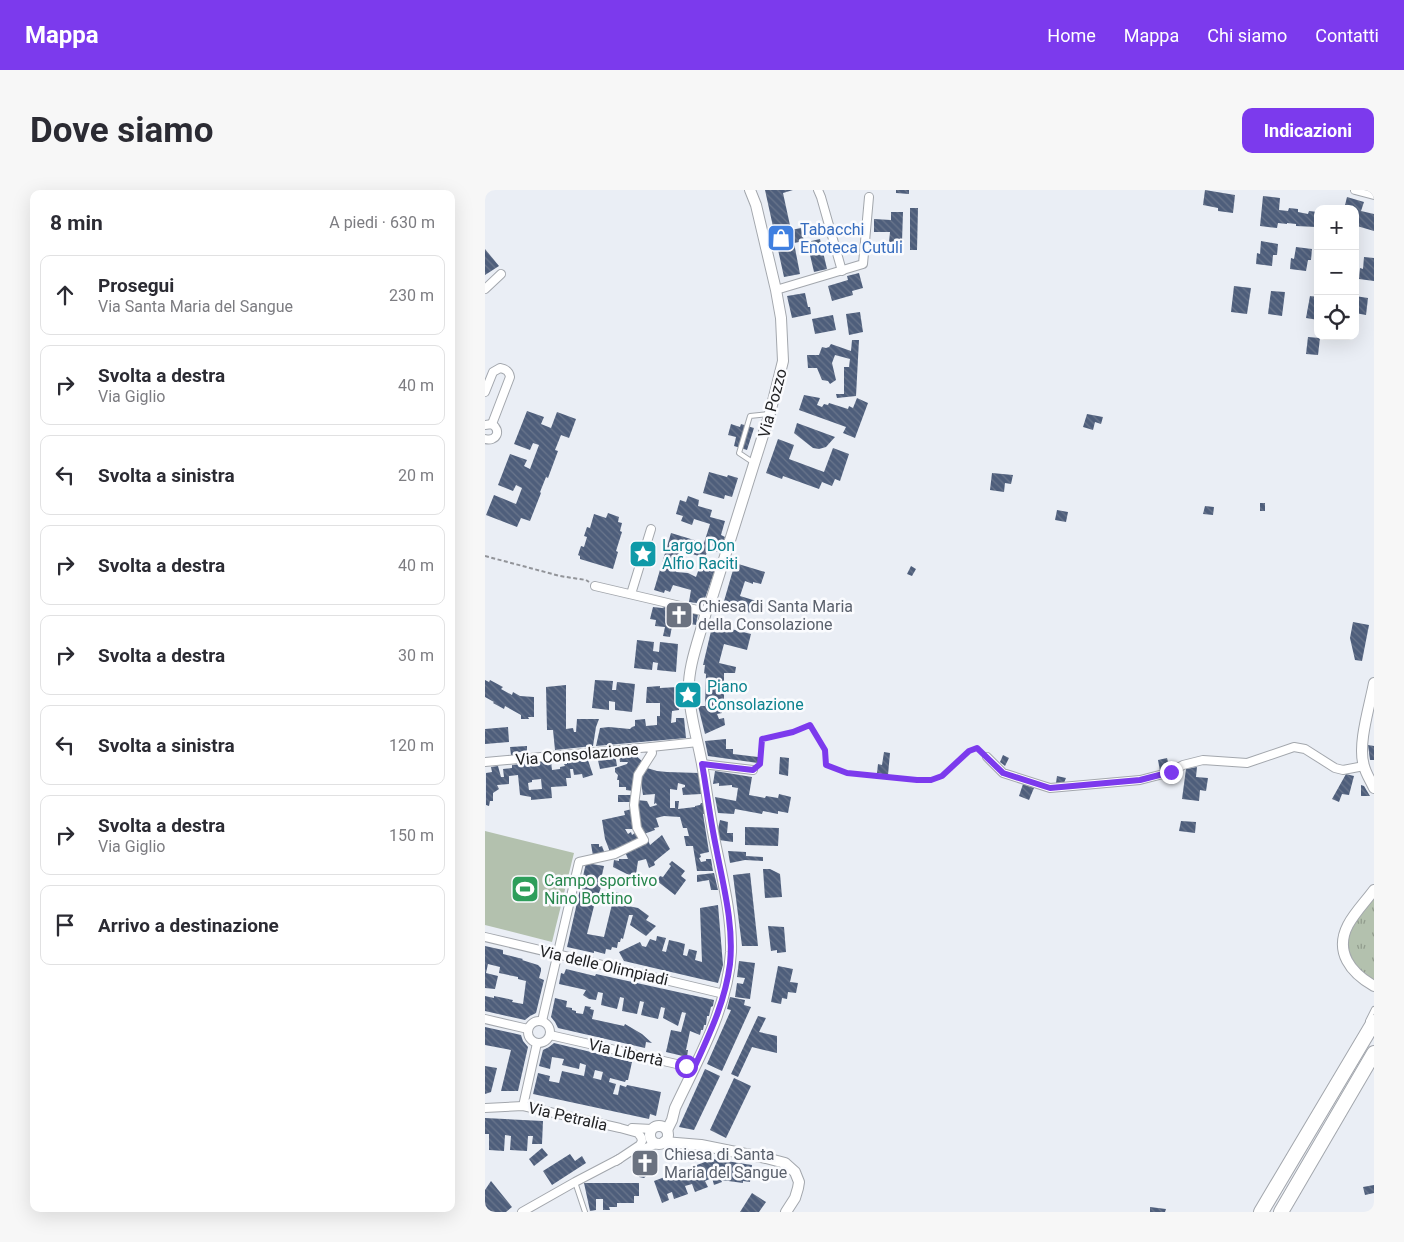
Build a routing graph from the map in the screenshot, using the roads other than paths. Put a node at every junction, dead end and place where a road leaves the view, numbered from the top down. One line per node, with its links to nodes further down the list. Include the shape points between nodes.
1 (750, 190): 9 (street, Via Pozzo)
2 (818, 190): 6 (street)
3 (1355, 190): 4 (street)
4 (1374, 195)
5 (869, 196): 6 (street, via 863,264)
6 (841, 271): 9 (street)
7 (501, 274): 8 (street)
8 (485, 289)
9 (775, 290): 11 (street, Via Pozzo, via 781,318 783,361)
10 (485, 392): 12 (street, via 493,372 500,368 509,373)
11 (770, 413): 14 (street, Via Pozzo); 14 (lane, via 750,416 739,453)
12 (489, 425): 13 (street, via 496,427 497,435 495,439)
13 (485, 439)
14 (755, 464): 18 (street, Via Pozzo)
15 (651, 529): 17 (street)
16 (595, 586): 17 (street)
17 (631, 594): 18 (street)
18 (707, 612): 20 (street, Via Pozzo, via 692,666 689,692)
19 (1374, 683): 25 (street, via 1363,740)
20 (698, 742): 21 (street); 24 (street, Via Pozzo)
21 (651, 747): 23 (street, Via Consolazione); 30 (street, Via Consolazione, via 652,753 638,775 634,805 637,828 644,840 615,854 579,862)
22 (987, 757): 25 (street, via 1003,773 1050,788 1140,780 1203,760 1247,763 1294,747 1335,768 1343,770)
23 (485, 762)
24 (702, 764): 26 (street); 32 (street, Via Pozzo, via 730,926 731,951)
25 (1364, 766): 27 (street)
26 (753, 770)
27 (1374, 788)
28 (1374, 890): 31 (street, via 1351,920 1343,937 1343,949 1351,968)
29 (485, 937): 30 (street, Via delle Olimpiadi)
30 (557, 954): 32 (street, Via delle Olimpiadi); 34 (street)
31 (1370, 984)
32 (724, 994): 42 (street, Via Pozzo)
33 (1374, 1009): 40 (lane)
34 (543, 1017): 37 (street); 38 (street)
35 (485, 1019): 37 (street)
36 (1374, 1022): 40 (highway)
37 (525, 1028): 39 (street)
38 (554, 1035): 39 (street); 42 (street, Via Libertà)
39 (536, 1046): 43 (street)
40 (1360, 1046): 56 (highway)
41 (1374, 1053): 57 (highway)
42 (694, 1068): 45 (street, Via Pozzo)
43 (523, 1106): 44 (street, Via Petralia); 46 (street, Via Petralia)
44 (485, 1108)
45 (675, 1108): 47 (street); 48 (street)
46 (620, 1128): 47 (street); 51 (street, via 638,1133 642,1141)
47 (653, 1128): 48 (street, via 661,1126); 49 (street, via 650,1136 654,1142)
48 (667, 1131): 49 (street, via 668,1137); 50 (street)
49 (661, 1143): 50 (street); 51 (street)
50 (701, 1145): 55 (street, via 785,1164 795,1172 799,1182 795,1198)
51 (616, 1161): 52 (street)
52 (575, 1182): 53 (street); 54 (lane)
53 (522, 1212)
54 (585, 1212)
55 (786, 1212)
56 (1261, 1212)
57 (1281, 1212)

